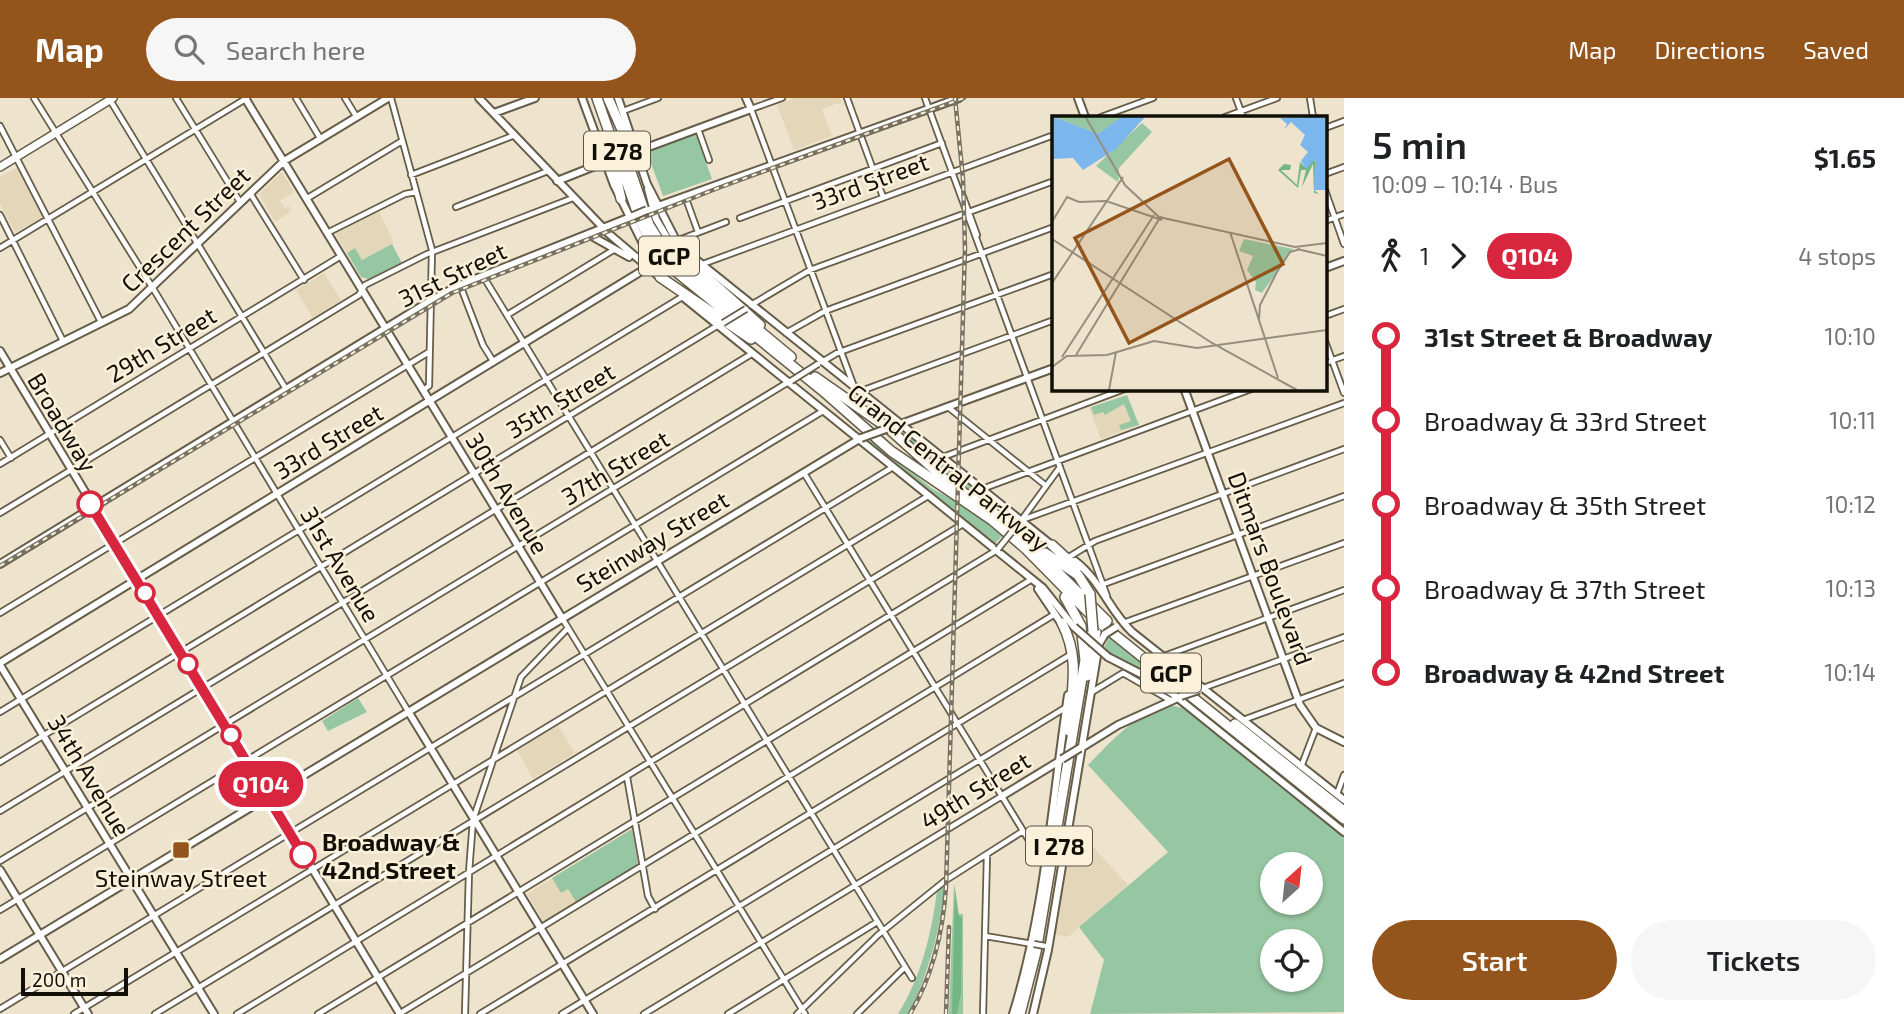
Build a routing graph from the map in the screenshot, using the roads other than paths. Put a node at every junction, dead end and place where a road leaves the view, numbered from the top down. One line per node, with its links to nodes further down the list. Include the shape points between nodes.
1 (34, 98): 39 (street, 31st Avenue)
2 (176, 98): 37 (street)
3 (246, 98): 37 (street); 50 (street, 30th Avenue)
4 (296, 98): 43 (street)
5 (345, 98): 30 (street)
6 (389, 98): 30 (street, Crescent Street); 44 (street)
7 (479, 98): 28 (street)
8 (534, 98): 28 (street)
9 (582, 98): 51 (street)
10 (594, 98): 51 (highway, via 606,143); 70 (highway); 142 (highway, Grand Central Parkway / I 278, via 637,214 657,253)
11 (606, 98): 46 (highway); 142 (highway, Grand Central Parkway / GCP, via 641,204 660,245 685,272)
12 (618, 98): 27 (street)
13 (658, 98): 27 (street)
14 (746, 98): 25 (street)
15 (782, 98): 25 (street)
16 (847, 98): 41 (street)
17 (925, 98): 26 (street)
18 (960, 98): 26 (street, 31st Street)
19 (1078, 98): 31 (street)
20 (1153, 98): 32 (street)
21 (1236, 98): 29 (street)
22 (1277, 98): 29 (street)
23 (1310, 98): 33 (street)
24 (111, 99): 39 (main road); 48 (street)
25 (751, 109): 38 (street); 53 (street)
26 (929, 109): 41 (street, 31st Street); 45 (street)
27 (623, 111): 46 (street)
28 (494, 113): 40 (street)
29 (1242, 114)
30 (356, 116): 43 (street, Crescent Street)
31 (1085, 116)
32 (1104, 116)
33 (1313, 116)
34 (1344, 121): 36 (street)
35 (0, 126): 47 (street)
36 (1326, 128)
37 (195, 129): 48 (street); 72 (street)
38 (698, 129): 46 (street); 49 (street)
39 (57, 132): 47 (main road); 62 (street, 31st Avenue)
40 (514, 135): 56 (street); 59 (street)
41 (860, 135): 53 (street, 31st Street); 55 (street)
42 (1052, 136): 57 (street, 33rd Street)
43 (320, 138): 50 (street, Crescent Street)
44 (402, 141): 59 (street); 69 (street)
45 (942, 143): 55 (street); 57 (street)
46 (635, 152): 74 (street)
47 (18, 157): 52 (main road); 80 (street)
48 (146, 159): 62 (street); 91 (street)
49 (709, 160)
50 (284, 161): 64 (street, Crescent Street); 69 (street, 30th Avenue)
51 (605, 162): 60 (street); 70 (street)
52 (0, 167)
53 (771, 167): 66 (street, 31st Street); 71 (street)
54 (1344, 167): 58 (street)
55 (873, 169): 67 (street); 71 (street)
56 (548, 171): 60 (street); 73 (street)
57 (952, 172): 67 (street, 33rd Street); 75 (street)
58 (1326, 174)
59 (411, 175): 63 (street)
60 (557, 181): 68 (street)
61 (1052, 182): 75 (street, 35th Street)
62 (93, 192): 80 (street); 110 (street, 31st Avenue)
63 (416, 192): 88 (street); 96 (street)
64 (250, 193): 72 (street, Crescent Street); 108 (street)
65 (1326, 193): 79 (street)
66 (685, 196): 74 (street, 31st Street); 87 (street)
67 (883, 197): 85 (street, 33rd Street)
68 (573, 198): 84 (street); 96 (street)
69 (306, 199): 88 (street, 30th Avenue)
70 (621, 199): 78 (street)
71 (784, 201): 81 (street); 85 (street)
72 (240, 202): 91 (street, Crescent Street)
73 (456, 207)
74 (653, 208): 78 (street, 31st Street, bridge); 93 (street)
75 (968, 212): 97 (street); 104 (street, 35th Street)
76 (1344, 214): 79 (street)
77 (0, 215): 90 (street)
78 (630, 217): 84 (street, 31st Street); 101 (street)
79 (1334, 217): 82 (street); 92 (street)
80 (49, 218): 90 (street); 122 (street)
81 (740, 218)
82 (1326, 221)
83 (726, 222): 87 (street)
84 (603, 228): 89 (street, 31st Street); 100 (street)
85 (794, 229): 102 (street, 33rd Street); 104 (street)
86 (1052, 229): 97 (street)
87 (698, 232): 93 (street)
88 (327, 233): 98 (street, 30th Avenue)
89 (588, 234): 95 (street); 107 (street, 31st Street)
90 (13, 240): 94 (street); 127 (street)
91 (197, 243): 110 (street, Crescent Street); 120 (street)
92 (1344, 244)
93 (672, 246): 101 (street, 33rd Street, bridge); 102 (street); 142 (highway)
94 (0, 248)
95 (615, 249): 100 (street); 118 (street)
96 (431, 253): 111 (street); 114 (street)
97 (982, 254): 112 (street); 117 (street)
98 (341, 256): 108 (street, 29th Street); 111 (street, 30th Avenue)
99 (1344, 261): 103 (street)
100 (639, 263): 101 (street)
101 (653, 265): 105 (street); 128 (street, 33rd Street)
102 (700, 265): 115 (street)
103 (1326, 268)
104 (810, 270): 115 (street, 35th Street); 117 (street)
105 (658, 275): 113 (street); 142 (highway)
106 (1052, 275): 112 (street, 37th Street)
107 (483, 276): 109 (street, 31st Street); 118 (street)
108 (304, 280): 120 (street, 29th Street)
109 (460, 285): 114 (street, 31st Street); 138 (street)
110 (151, 286): 122 (street, Crescent Street, via 128,309); 130 (street, 31st Avenue)
111 (362, 290): 124 (street, 30th Avenue); 134 (street)
112 (997, 295): 126 (street); 133 (street, 37th Street)
113 (682, 297): 123 (street); 147 (street)
114 (430, 301): 124 (street, 31st Street); 132 (street)
115 (748, 307): 123 (street, 35th Street, bridge); 125 (street)
116 (1344, 309): 119 (street)
117 (825, 311): 125 (street); 133 (street)
118 (507, 315): 128 (street)
119 (1326, 316)
120 (242, 317): 130 (street, 29th Street); 134 (street)
121 (1052, 321): 126 (street)
122 (101, 322): 127 (street, Crescent Street)
123 (720, 324): 135 (street); 162 (street, 35th Street)
124 (386, 329): 141 (street, 30th Avenue); 150 (street, 31st Street)
125 (785, 334): 139 (street)
126 (1012, 335): 146 (street); 152 (street)
127 (64, 341): 143 (street, Crescent Street)
128 (524, 344): 138 (street, 33rd Street); 147 (street)
129 (1326, 344): 137 (street)
130 (190, 349): 149 (street, 31st Avenue); 166 (street, 29th Street)
131 (0, 351): 143 (street, Broadway)
132 (429, 352): 141 (street); 151 (street, via 429,386)
133 (840, 352): 139 (street, 37th Street); 152 (street)
134 (264, 353): 149 (street); 150 (street)
135 (753, 354): 148 (street); 172 (street)
136 (1344, 356): 137 (street)
137 (1332, 360): 140 (street); 156 (street)
138 (494, 362): 157 (street, 33rd Street)
139 (819, 363): 148 (street, 37th Street, bridge); 152 (street)
140 (1326, 363)
141 (407, 365): 151 (street, 30th Avenue); 176 (street)
142 (797, 366): 196 (highway, Grand Central Parkway / GCP, via 888,428 948,482); 201 (highway, Grand Central Parkway / I 278, via 896,455)
143 (9, 369): 145 (street, Crescent Street); 166 (street, Broadway)
144 (1052, 369): 146 (street, Steinway Street)
145 (0, 373)
146 (1027, 377): 159 (street, Steinway Street); 163 (street)
147 (547, 380): 162 (street); 167 (street)
148 (789, 381): 160 (street); 185 (street, 37th Street)
149 (212, 385): 164 (street, 31st Avenue); 180 (street)
150 (286, 390): 164 (street, 31st Street)
151 (423, 390): 157 (street, 30th Avenue)
152 (857, 390): 165 (street)
153 (1122, 390): 163 (street)
154 (1185, 390): 161 (street, Ditmars Boulevard)
155 (1249, 390): 161 (street)
156 (1344, 393)
157 (429, 401): 167 (street, 30th Avenue); 188 (street, 33rd Street)
158 (1344, 402): 173 (street)
159 (947, 407): 165 (street, Steinway Street); 170 (street)
160 (823, 411): 168 (street); 198 (street)
161 (1192, 411): 173 (street, Ditmars Boulevard); 178 (street)
162 (568, 416): 172 (street); 183 (street, 35th Street)
163 (1043, 419): 170 (street); 178 (street)
164 (234, 421): 176 (street, 31st Avenue); 192 (street, 31st Street)
165 (899, 424): 168 (street, Steinway Street, bridge); 174 (street)
166 (48, 435): 175 (street, 29th Street); 180 (street, Broadway)
167 (452, 438): 183 (street, 30th Avenue); 199 (street)
168 (859, 439): 179 (street); 181 (street, Steinway Street)
169 (0, 440): 175 (street)
170 (989, 440): 174 (street); 182 (street)
171 (1344, 449): 187 (street)
172 (590, 452): 185 (street); 194 (street)
173 (1208, 452): 187 (street, Ditmars Boulevard); 191 (street)
174 (942, 457): 186 (street)
175 (11, 458): 177 (street, 29th Street)
176 (255, 458): 188 (street, 31st Avenue); 203 (street)
177 (0, 464)
178 (1059, 464): 182 (street); 184 (street); 191 (street)
179 (893, 467): 189 (street); 193 (street)
180 (70, 471): 192 (street, Broadway); 195 (street)
181 (803, 472): 193 (street); 210 (street, Steinway Street)
182 (1028, 472): 184 (street); 186 (street)
183 (474, 473): 194 (street, 30th Avenue); 212 (street, 35th Street)
184 (1045, 485): 196 (street)
185 (612, 489): 198 (street); 207 (street, 37th Street)
186 (981, 489): 196 (street)
187 (1223, 494): 200 (street, Ditmars Boulevard); 206 (street)
188 (276, 495): 199 (street, 31st Avenue); 217 (street, 33rd Street)
189 (928, 495): 197 (street); 204 (street)
190 (1344, 496): 200 (street)
191 (1073, 502): 196 (street); 206 (street)
192 (92, 508): 203 (street, Broadway); 211 (street, 31st Street)
193 (826, 508): 204 (street); 223 (street)
194 (495, 509): 207 (street, 30th Avenue); 225 (street)
195 (0, 513)
196 (1016, 522): 205 (street); 208 (street, bridge); 222 (highway, via 1050,557 1076,573); 291 (highway, Grand Central Parkway / GCP, via 1096,612)
197 (963, 524): 208 (street); 218 (street)
198 (635, 525): 210 (street); 219 (street)
199 (298, 530): 212 (street, 31st Avenue); 228 (street)
200 (1238, 535): 215 (street, Ditmars Boulevard); 220 (street)
201 (1010, 536): 293 (highway, Grand Central Parkway / GCP, via 1095,620); 302 (highway, I 278, via 1068,602 1081,624 1085,643)
202 (1344, 543): 215 (street)
203 (114, 544): 217 (street, Broadway); 226 (street)
204 (848, 544): 218 (street); 236 (street)
205 (1052, 545): 209 (street); 222 (highway, via 1081,572)
206 (1089, 545): 209 (street); 213 (street)
207 (518, 546): 219 (street, 30th Avenue); 238 (street, 37th Street)
208 (997, 550): 216 (street); 229 (street)
209 (1069, 557): 214 (street)
210 (656, 561): 223 (street); 231 (street, Steinway Street)
211 (0, 564)
212 (320, 567): 225 (street, 31st Avenue); 240 (street, 35th Street)
213 (1097, 567): 214 (street); 220 (street)
214 (1088, 572): 224 (street)
215 (1253, 576): 230 (street, Ditmars Boulevard); 233 (street)
216 (1032, 579): 227 (street); 239 (street); 255 (street, bridge, via 1108,657)
217 (136, 580): 228 (street, Broadway); 245 (street, 33rd Street)
218 (870, 580): 229 (street); 246 (street)
219 (540, 583): 231 (street, 30th Avenue); 247 (street)
220 (1104, 584): 224 (street)
221 (1344, 590): 230 (street)
222 (1093, 594): 235 (highway, I 278, bridge)
223 (678, 597): 236 (street); 241 (street)
224 (1107, 598): 233 (street)
225 (342, 603): 238 (street, 31st Avenue); 249 (street)
226 (0, 613)
227 (1056, 614): 232 (street); 250 (street)
228 (158, 616): 240 (street, Broadway); 256 (street)
229 (892, 616): 239 (street); 258 (street)
230 (1268, 617): 243 (street); 244 (street, Ditmars Boulevard)
231 (562, 618): 234 (street, 30th Avenue); 260 (street, Steinway Street)
232 (1062, 623): 242 (street); 302 (highway, via 1071,641 1075,671)
233 (1120, 625): 235 (street, bridge); 243 (street)
234 (568, 628): 241 (street, 30th Avenue); 254 (street, via 521,677)
235 (1098, 632): 253 (street); 360 (highway, I 278, via 1039,963)
236 (700, 633): 246 (street); 252 (street)
237 (1344, 637): 244 (street, 49th Street)
238 (364, 640): 247 (street, 31st Avenue); 264 (street, 37th Street)
239 (913, 651): 250 (street); 268 (street)
240 (180, 652): 249 (street, Broadway); 267 (street, 35th Street)
241 (584, 655): 252 (street, 30th Avenue); 254 (street)
242 (1070, 655): 259 (street); 263 (street)
243 (1163, 657): 251 (street)
244 (1283, 659): 251 (street, 49th Street); 257 (street, Ditmars Boulevard)
245 (0, 664): 256 (street, 34th Avenue)
246 (722, 670): 258 (street); 265 (street)
247 (387, 676): 260 (street, 31st Avenue); 275 (street)
248 (1344, 683): 257 (street)
249 (202, 687): 264 (street, Broadway); 279 (street)
250 (935, 687): 263 (street); 282 (street)
251 (1201, 689): 255 (street, 49th Street, bridge); 262 (street)
252 (606, 691): 265 (street, 30th Avenue); 273 (street)
253 (1091, 693): 255 (street, via 1123,673); 270 (street)
254 (513, 698): 271 (street); 273 (street)
255 (1176, 698): 270 (street, 49th Street); 297 (street)
256 (21, 699): 261 (street); 267 (street, 34th Avenue)
257 (1298, 700): 262 (street); 266 (street, Ditmars Boulevard)
258 (744, 706): 268 (street); 277 (street)
259 (1066, 708): 272 (street); 274 (street)
260 (408, 711): 271 (street, 31st Avenue); 285 (street, Steinway Street)
261 (0, 712)
262 (1242, 720): 278 (street)
263 (957, 723): 274 (street); 292 (street)
264 (225, 724): 275 (street, Broadway); 289 (street, 37th Street)
265 (628, 727): 277 (street, 30th Avenue); 294 (street)
266 (1316, 728): 269 (street); 278 (street)
267 (43, 735): 276 (street, 35th Street); 279 (street, 34th Avenue)
268 (766, 742): 282 (street); 287 (street)
269 (1344, 742)
270 (1081, 747): 272 (street, 49th Street, bridge); 330 (street)
271 (430, 748): 283 (street, 31st Avenue); 298 (street)
272 (1062, 759): 286 (street, 49th Street); 306 (street)
273 (492, 760): 283 (street); 294 (street)
274 (979, 760): 286 (street); 301 (street)
275 (246, 761): 285 (street, Broadway); 300 (street)
276 (0, 762)
277 (650, 763): 281 (street); 287 (street, 30th Avenue)
278 (1301, 768): 284 (street)
279 (65, 772): 289 (street, 34th Avenue); 290 (street)
280 (1344, 775): 284 (street)
281 (627, 777): 295 (street); 304 (street)
282 (788, 778): 292 (street); 299 (street)
283 (452, 784): 294 (street, 31st Avenue); 308 (street)
284 (1337, 795): 288 (street)
285 (268, 796): 298 (street, Broadway); 312 (street, Steinway Street)
286 (1002, 796): 296 (street); 313 (street, 49th Street)
287 (672, 800): 295 (street); 299 (street, 30th Avenue)
288 (1344, 800)
289 (88, 808): 300 (street, 34th Avenue); 305 (street, 37th Street)
290 (0, 811)
291 (1344, 811)
292 (810, 814): 301 (street); 311 (street)
293 (1344, 819)
294 (473, 820): 304 (street, 31st Avenue); 310 (street); 316 (street)
295 (636, 821): 307 (street); 314 (street)
296 (1023, 831): 303 (street); 306 (street)
297 (1344, 832)
298 (290, 833): 308 (street, Broadway); 320 (street)
299 (694, 836): 307 (street); 311 (street, 30th Avenue)
300 (110, 844): 312 (street, 34th Avenue); 315 (street)
301 (833, 850): 313 (street); 317 (street)
302 (1053, 850): 360 (highway, I 278)
303 (987, 855): 324 (street, via 946,880); 326 (street)
304 (496, 856): 310 (street); 314 (street, 31st Avenue)
305 (0, 861)
306 (1044, 866): 329 (street)
307 (643, 867): 318 (street); 323 (street)
308 (312, 869): 316 (street, Broadway); 331 (street)
309 (0, 870): 315 (street)
310 (469, 872): 322 (street); 327 (street)
311 (716, 872): 317 (street, 30th Avenue); 318 (street)
312 (131, 879): 320 (street, 34th Avenue); 325 (street, Steinway Street)
313 (855, 886): 321 (street); 328 (street, 49th Street)
314 (518, 893): 322 (street); 323 (street, 31st Avenue)
315 (18, 900): 319 (street); 325 (street)
316 (334, 905): 327 (street, Broadway); 340 (street)
317 (738, 908): 328 (street, 30th Avenue); 341 (street)
318 (655, 909): 333 (street)
319 (0, 911)
320 (154, 916): 331 (street, 34th Avenue); 335 (street)
321 (877, 922): 324 (street); 339 (street)
322 (468, 923): 336 (street); 337 (street)
323 (541, 929): 333 (street, 31st Avenue); 336 (street)
324 (883, 931): 334 (street); 344 (street)
325 (39, 935): 332 (street, Steinway Street); 335 (street)
326 (985, 936): 329 (street); 358 (street)
327 (356, 942): 337 (street, Broadway); 348 (street)
328 (760, 943): 339 (street, 30th Avenue); 355 (street, 49th Street)
329 (1033, 944): 330 (street, bridge); 359 (street)
330 (1047, 946): 361 (street)
331 (176, 952): 340 (street, 34th Avenue); 343 (street)
332 (0, 959)
333 (563, 965): 341 (street, 31st Avenue); 352 (street)
334 (905, 967): 338 (street); 357 (street)
335 (62, 972): 342 (street); 343 (street)
336 (466, 973): 350 (street); 351 (street)
337 (378, 977): 349 (street); 350 (street, Broadway)
338 (912, 978)
339 (783, 980): 344 (street, 30th Avenue); 356 (street)
340 (198, 988): 346 (street); 347 (street, 34th Avenue)
341 (585, 1001): 353 (street); 354 (street, 31st Avenue)
342 (0, 1009)
343 (86, 1011): 345 (street)
344 (801, 1013)
345 (74, 1014)
346 (155, 1014)
347 (214, 1014)
348 (237, 1014)
349 (318, 1014)
350 (399, 1014)
351 (465, 1014)
352 (480, 1014)
353 (562, 1014)
354 (593, 1014)
355 (644, 1014)
356 (728, 1014)
357 (858, 1014)
358 (984, 1014)
359 (1013, 1014)
360 (1023, 1014)
361 (1032, 1014)

